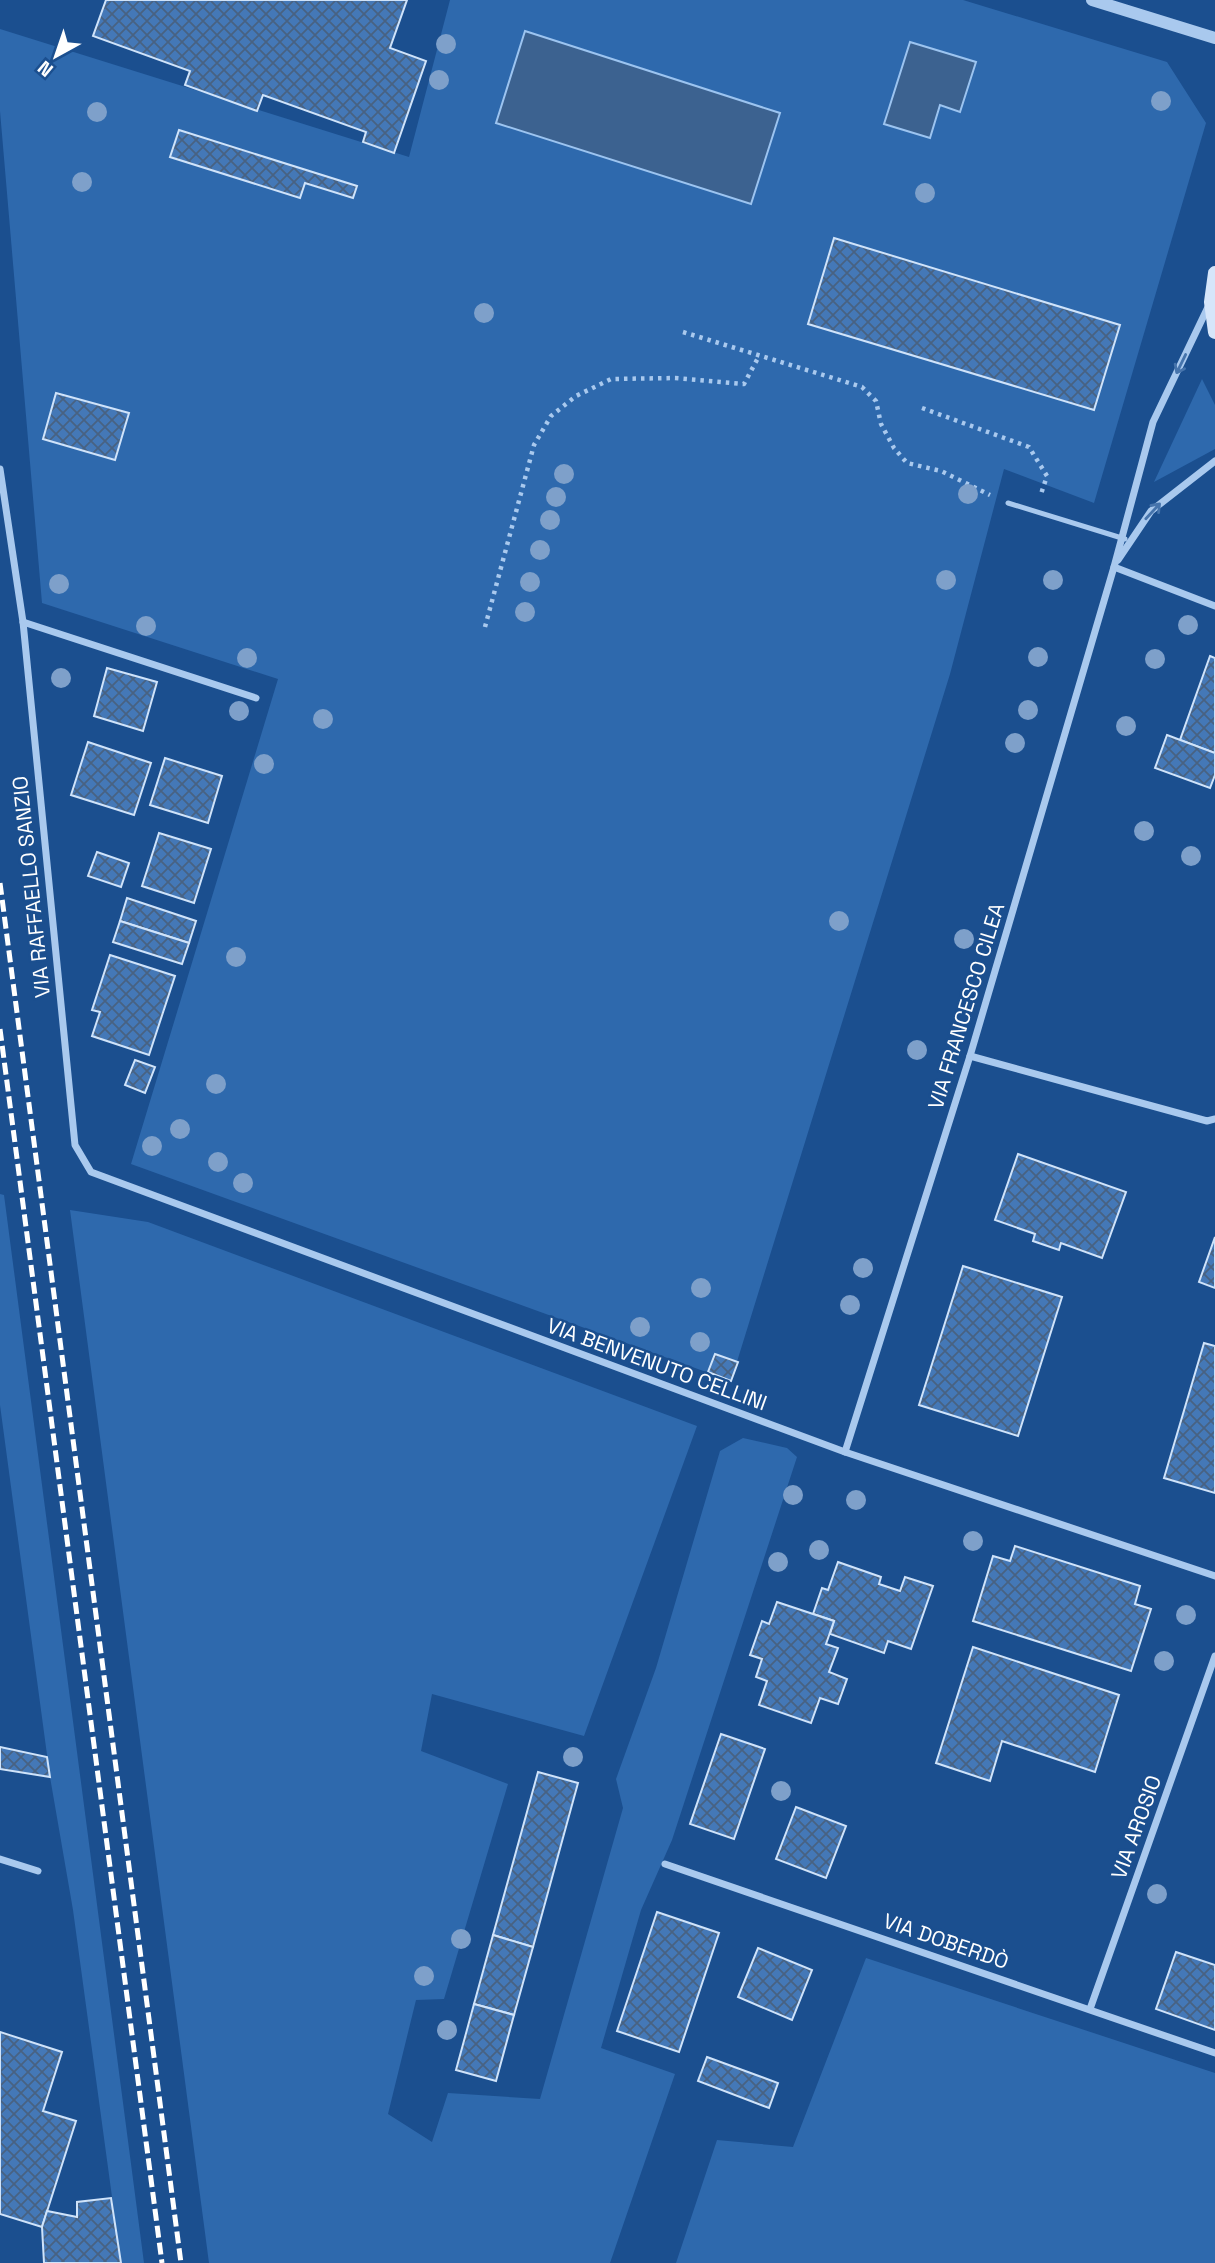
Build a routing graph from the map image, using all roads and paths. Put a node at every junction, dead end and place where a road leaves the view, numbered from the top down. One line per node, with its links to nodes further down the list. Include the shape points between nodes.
1 (1093, 0): 2 (street)
2 (1215, 38)
3 (1215, 273): 4 (main road)
4 (1211, 302): 6 (main road); 13 (street, VIA FRANCESCO CILEA, one-way to 13, via 1153,422)
5 (683, 332): 7 (path)
6 (1215, 332)
7 (759, 356): 11 (path, via 862,387 876,401 881,424 907,463 941,471); 18 (path, via 744,384 611,379 576,396 551,416 534,445)
8 (922, 408): 12 (path, via 1029,447 1046,476)
9 (1215, 461): 14 (street, VIA FRANCESCO CILEA, one-way to 9, via 1151,511)
10 (0, 469): 17 (street, VIA RAFFAELLO SANZIO)
11 (1008, 503): 12 (lane)
12 (1035, 512): 13 (lane)
13 (1122, 538): 14 (lane); 15 (street, VIA FRANCESCO CILEA)
14 (1131, 541): 15 (street, VIA FRANCESCO CILEA)
15 (1114, 567): 16 (street); 20 (street, VIA FRANCESCO CILEA)
16 (1215, 606)
17 (23, 622): 19 (street); 22 (street, VIA RAFFAELLO SANZIO, via 75,1145)
18 (485, 627)
19 (256, 698)
20 (970, 1056): 21 (street, via 1206,1121); 23 (street, VIA FRANCESCO CILEA)
21 (1215, 1119)
22 (91, 1172): 23 (street, VIA BENVENUTO CELLINI)
23 (845, 1452): 24 (street, VIA BENVENUTO CELLINI)
24 (1215, 1576)
25 (1215, 1656): 29 (street, VIA AROSIO)
26 (0, 1859): 28 (street)
27 (665, 1864): 29 (street, VIA DOBERDÒ)
28 (38, 1871)
29 (1090, 2009): 30 (street, VIA DOBERDÒ)
30 (1215, 2053)

